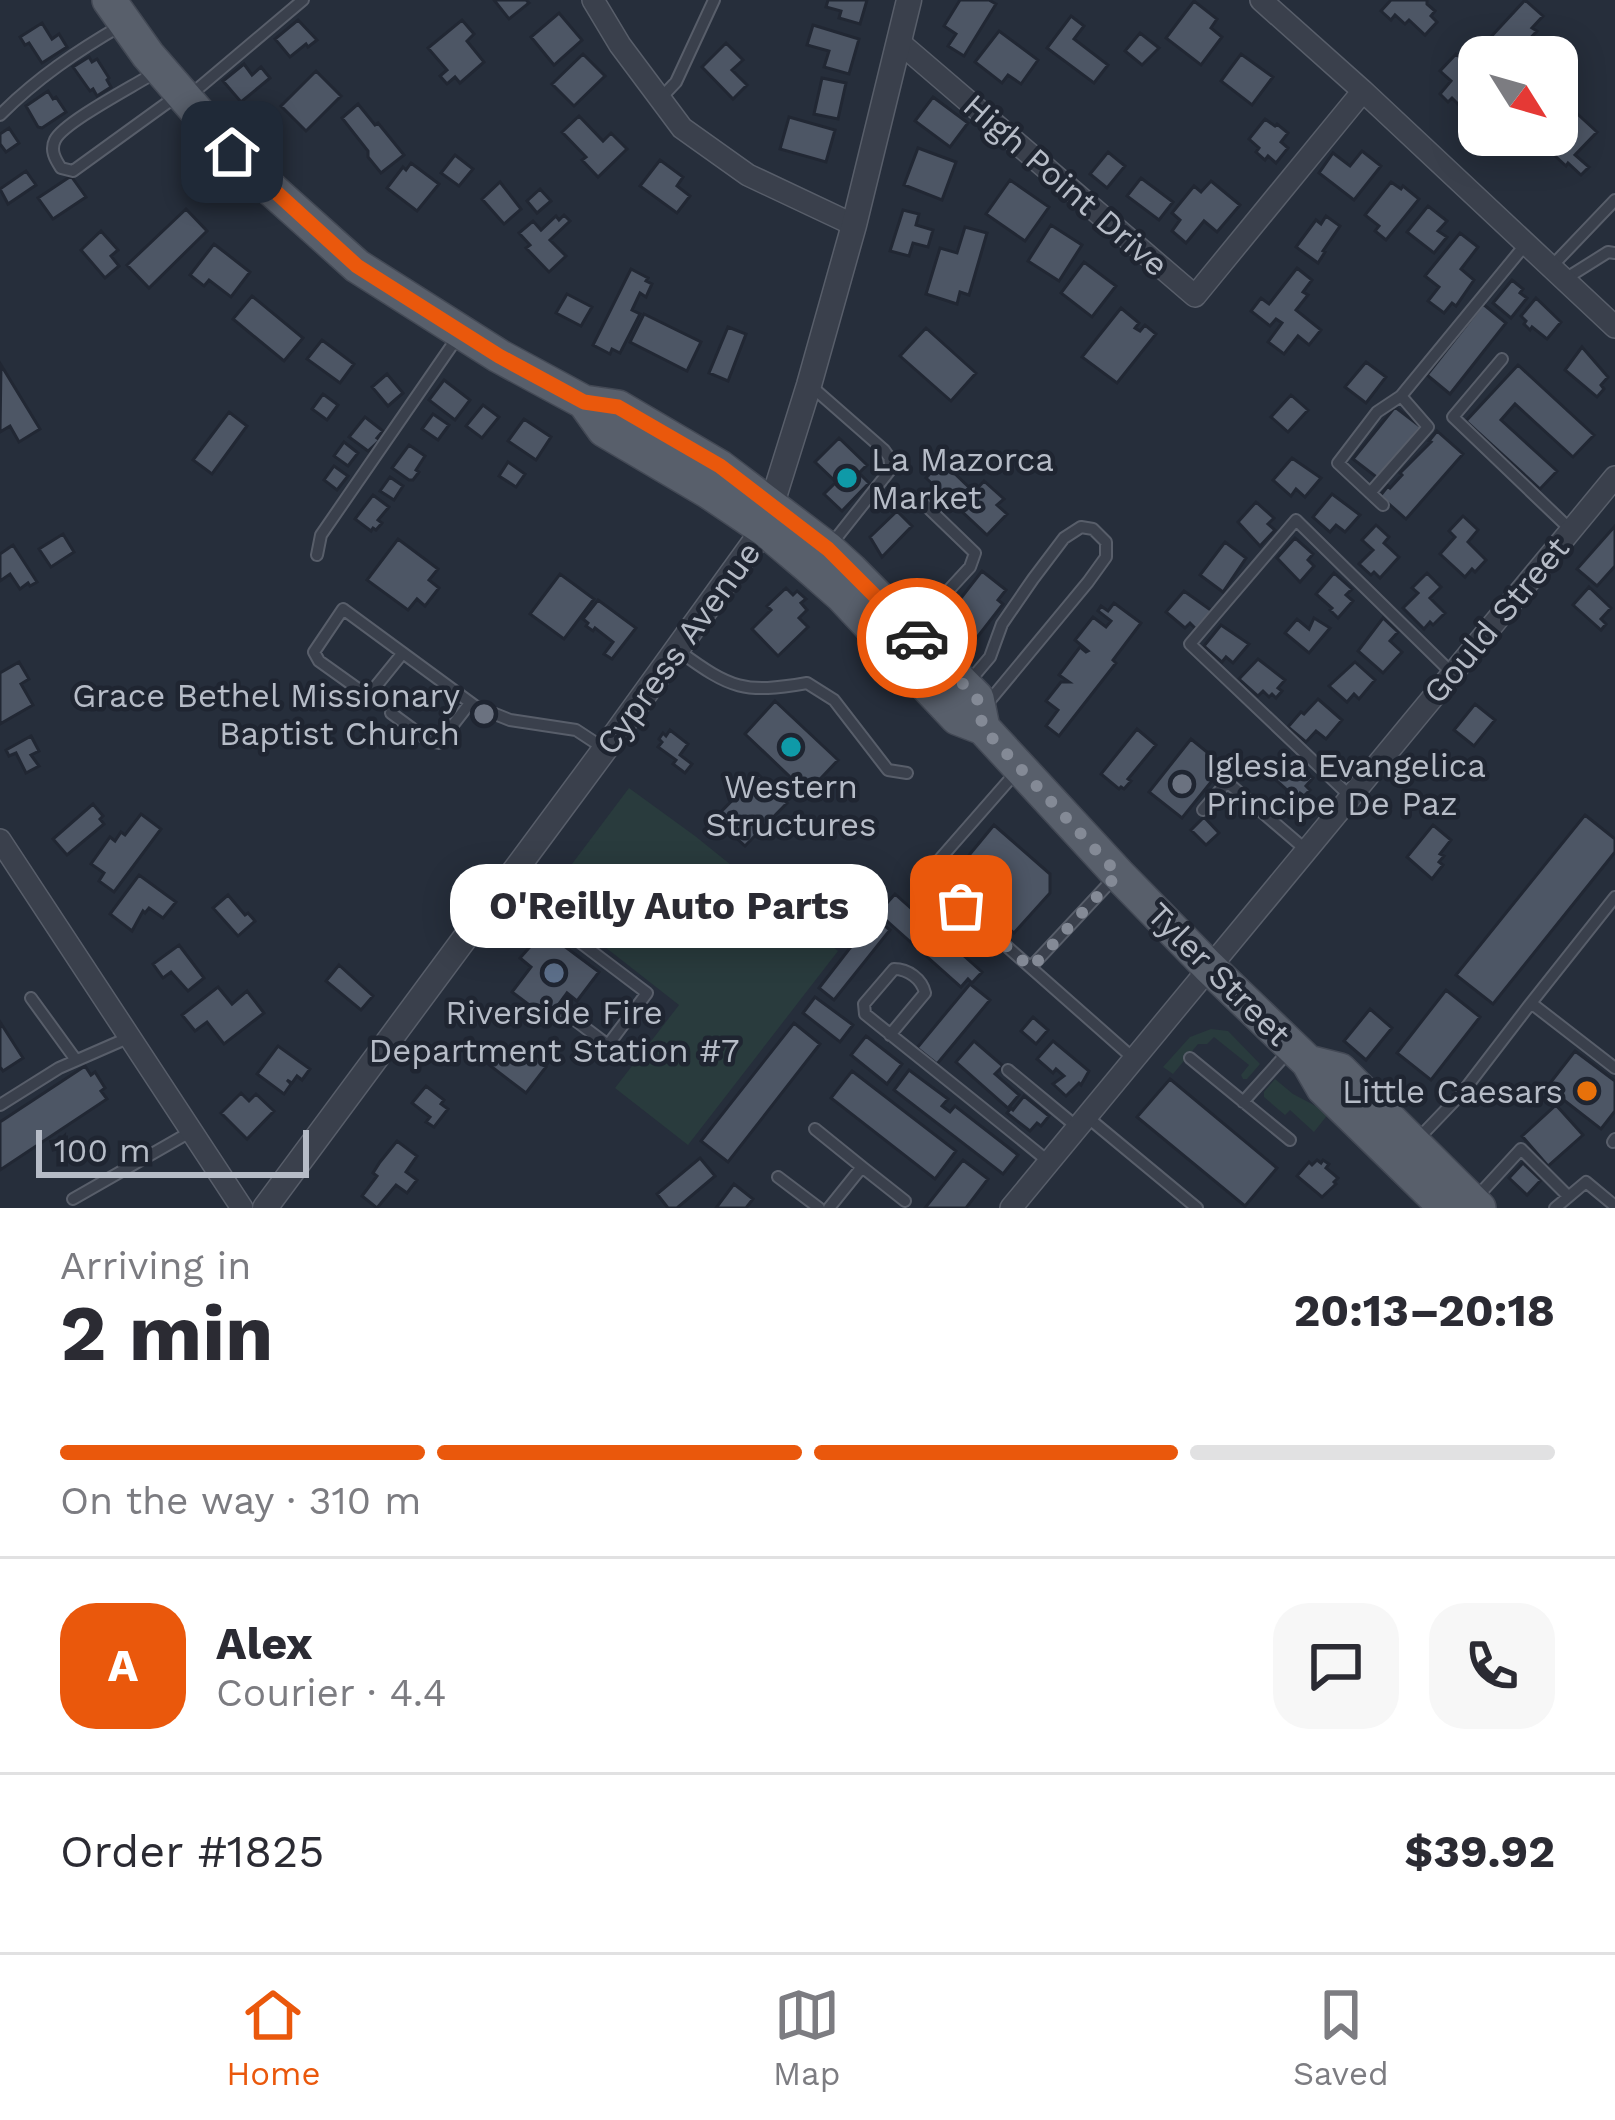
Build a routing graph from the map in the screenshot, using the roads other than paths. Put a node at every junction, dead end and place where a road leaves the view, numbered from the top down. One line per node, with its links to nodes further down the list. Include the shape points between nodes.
1 (303, 0): 8 (lane)
2 (593, 0): 10 (street)
3 (714, 0): 10 (lane)
4 (909, 0): 7 (street, Cypress Avenue)
5 (1262, 0): 9 (street)
6 (117, 12): 8 (main road, Tyler Street); 11 (lane)
7 (899, 42): 9 (street, High Point Drive, via 1195,296); 13 (street, Cypress Avenue)
8 (175, 87): 8 (lane, via 73,171 61,167 52,148 74,120); 18 (main road, Tyler Street, via 240,161 357,266)
9 (1363, 91): 14 (street)
10 (661, 99): 13 (street, via 682,128 748,175)
11 (0, 115)
12 (1615, 200): 16 (lane)
13 (854, 225): 20 (street, Cypress Avenue)
14 (1527, 243): 16 (street); 21 (lane)
15 (1615, 253): 16 (lane)
16 (1559, 273): 17 (street)
17 (1615, 327)
18 (460, 332): 26 (main road, Tyler Street, via 720,466); 29 (lane, via 321,535)
19 (1502, 359): 27 (lane, via 1453,418)
20 (809, 385): 26 (street, Cypress Avenue); 28 (lane, via 891,464)
21 (1401, 396): 23 (lane, via 1428,427); 23 (lane, via 1377,412 1338,463)
22 (1615, 477): 27 (street, Gould Street)
23 (1370, 494): 25 (lane)
24 (918, 498): 30 (lane, via 975,553)
25 (1383, 505)
26 (768, 517): 28 (main road, Tyler Street); 31 (street, Cypress Avenue); 35 (main road, Tyler Street, via 957,718)
27 (1571, 530): 33 (street, Gould Street)
28 (828, 549): 30 (main road, Tyler Street)
29 (317, 555)
30 (911, 632): 35 (main road, Tyler Street)
31 (677, 650): 37 (street, Cypress Avenue); 39 (lane, via 740,686 807,682 834,700 888,770)
32 (403, 654): 32 (lane, via 343,609 314,652 368,696); 34 (lane)
33 (1452, 673): 40 (street, Gould Street); 40 (lane, via 1296,520 1190,644)
34 (470, 704): 36 (lane, via 439,743); 37 (lane, via 510,720 576,730)
35 (976, 709): 35 (lane, via 1106,557 1106,542 1093,529 1064,538 1002,624); 38 (main road, Tyler Street)
36 (391, 713)
37 (605, 748): 45 (street, Cypress Avenue)
38 (1019, 769): 44 (main road, Tyler Street); 48 (lane, via 926,875)
39 (907, 773)
40 (1350, 796): 43 (street, Gould Street)
41 (1203, 810): 43 (lane, via 1227,782)
42 (0, 840): 53 (street)
43 (1305, 849): 47 (street, Gould Street)
44 (1118, 874): 47 (main road, Tyler Street); 48 (lane)
45 (504, 885): 51 (lane, via 647,993 608,1045); 76 (street, Cypress Avenue)
46 (1615, 897): 50 (lane)
47 (1208, 966): 54 (main road, Tyler Street); 55 (street, Gould Street)
48 (1031, 968): 55 (lane)
49 (31, 998): 57 (lane)
50 (1531, 1003): 58 (lane); 66 (lane)
51 (564, 1012)
52 (890, 1035): 52 (lane, via 864,1004 894,969 904,969 925,993); 67 (lane)
53 (130, 1037): 57 (lane); 64 (street)
54 (1300, 1055): 60 (lane); 66 (main road, Tyler Street, via 1340,1070); 73 (main road, Tyler Street, via 1323,1088)
55 (1133, 1058): 62 (street, Gould Street)
56 (1190, 1058): 60 (lane)
57 (76, 1060): 61 (lane)
58 (1615, 1068)
59 (1008, 1070): 62 (lane)
60 (1243, 1102): 65 (lane)
61 (0, 1105)
62 (1081, 1122): 67 (street, Gould Street); 80 (lane)
63 (815, 1129): 68 (lane)
64 (192, 1131): 71 (lane); 75 (street)
65 (1290, 1140)
66 (1414, 1142): 73 (main road, Tyler Street)
67 (1048, 1162): 79 (street, Gould Street)
68 (862, 1167): 72 (lane); 78 (lane)
69 (778, 1177): 77 (lane)
70 (1567, 1195): 73 (lane, via 1521,1149); 74 (lane, via 1586,1182); 81 (lane)
71 (74, 1199)
72 (905, 1201)
73 (1466, 1206)
74 (1615, 1206)
75 (242, 1208)
76 (265, 1208)
77 (819, 1208)
78 (830, 1208)
79 (1011, 1208)
80 (1197, 1208)
81 (1555, 1208)

